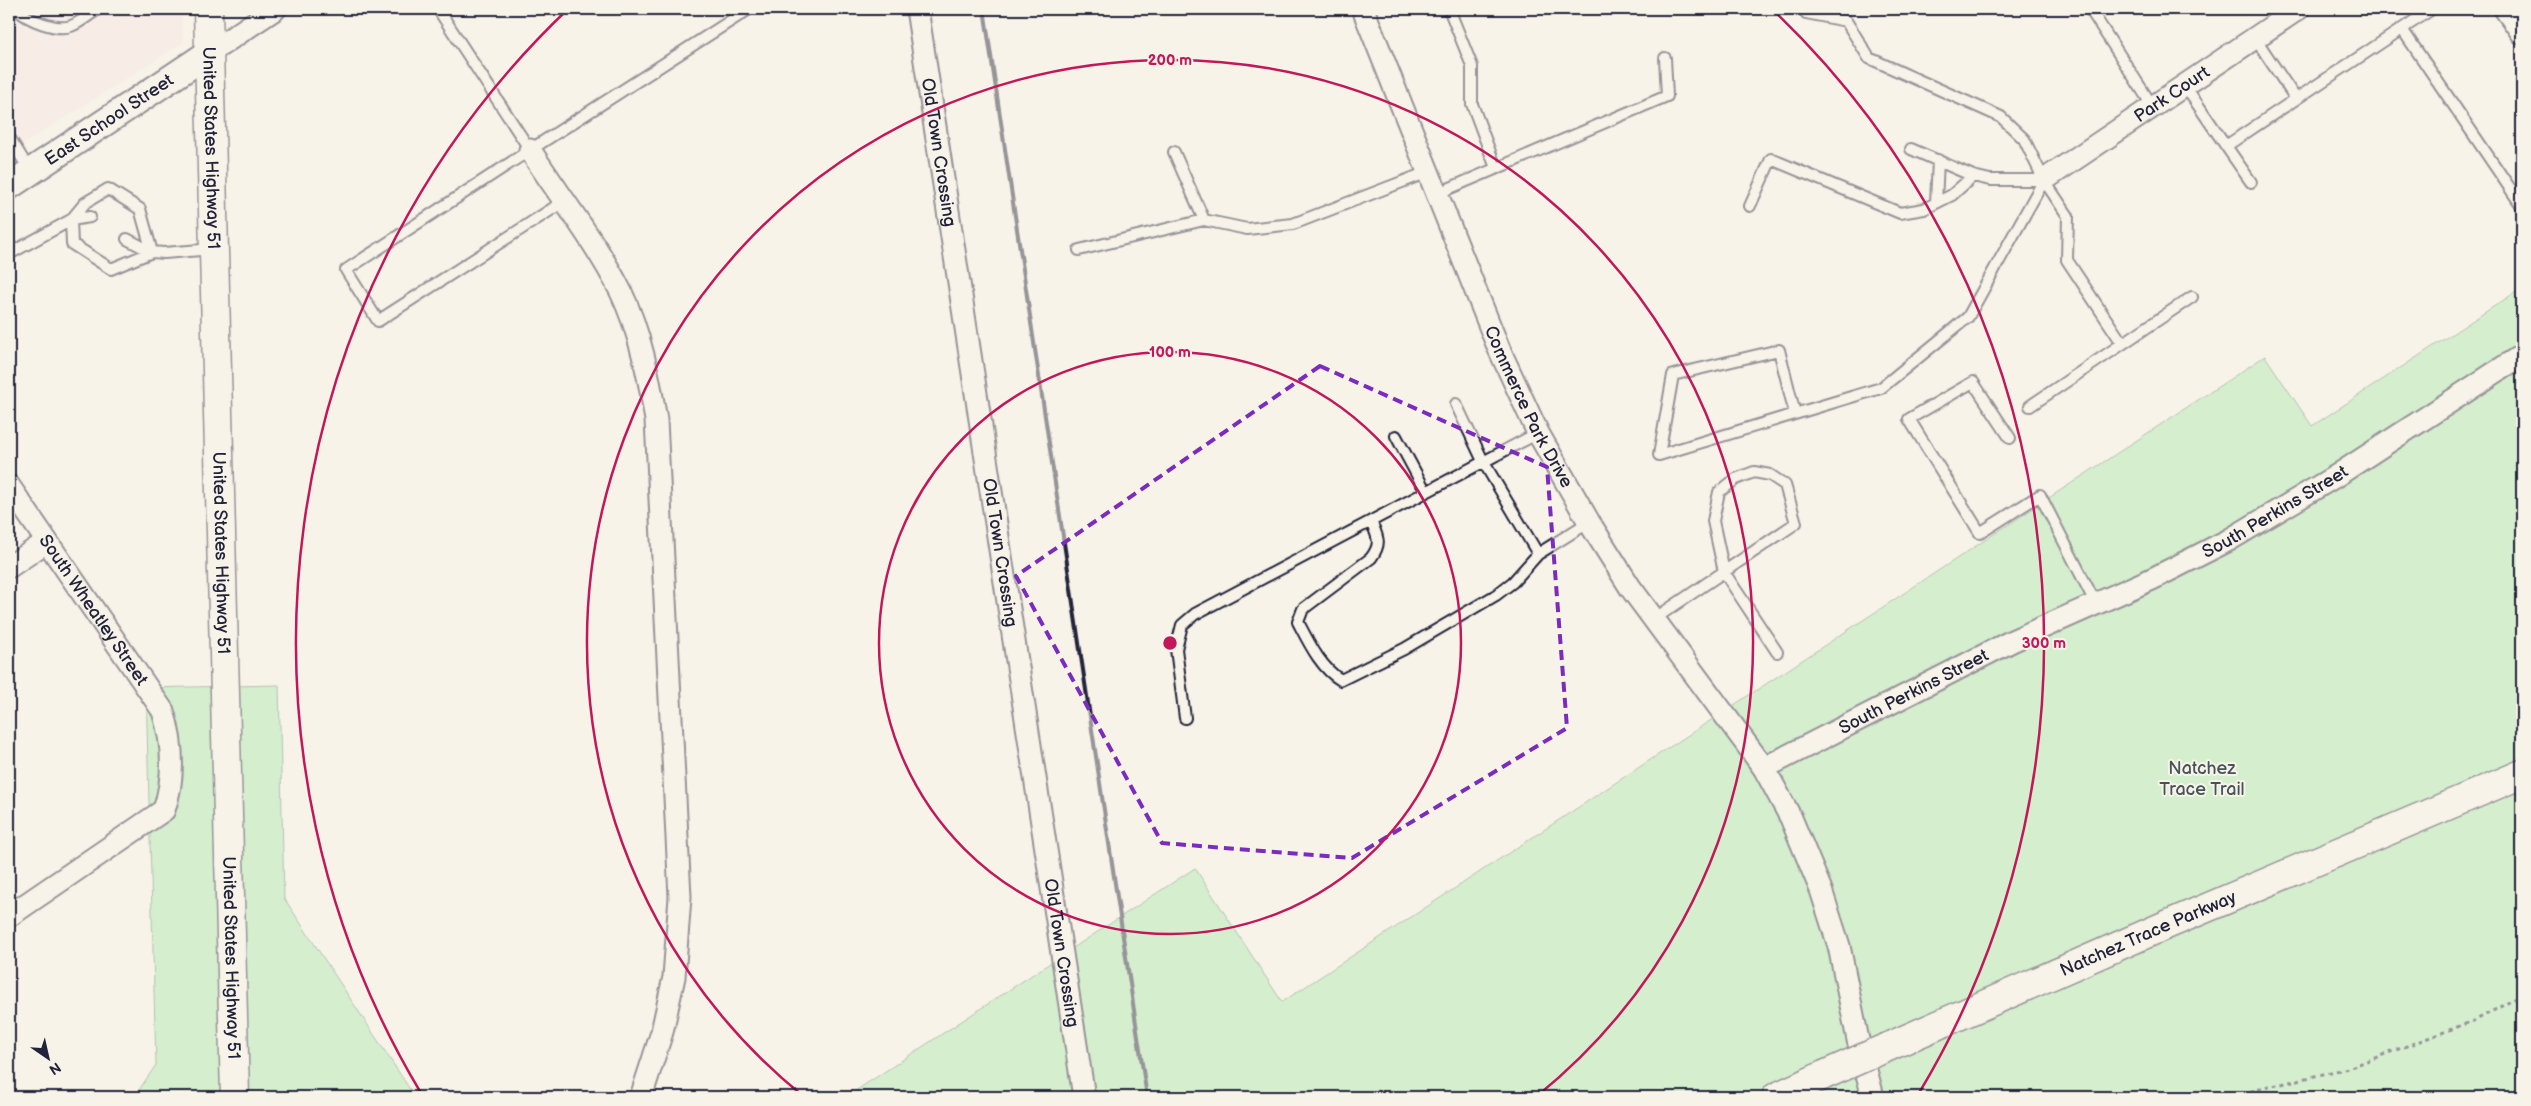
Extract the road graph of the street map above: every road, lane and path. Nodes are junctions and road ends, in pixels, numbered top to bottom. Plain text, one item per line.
1 (17, 9) edge
2 (98, 9) edge
3 (208, 9) edge
4 (275, 9) edge
5 (438, 9) edge
6 (749, 9) edge
7 (917, 9) edge
8 (1363, 9) edge
9 (1449, 9) edge
10 (1802, 9) edge
11 (2090, 9) edge
12 (2298, 9) edge
13 (2432, 9) edge
14 (2506, 9) edge
15 (2402, 29) junction
16 (2522, 33) edge
17 (2255, 38) junction
18 (209, 53) junction
19 (1665, 58) dead end
20 (2184, 86) junction
21 (2296, 99) junction
22 (2153, 107) junction
23 (9, 137) edge
24 (2226, 146) junction
25 (1911, 148) dead end
26 (530, 150) junction
27 (1174, 152) dead end
28 (1938, 160) junction
29 (1496, 168) junction
30 (1428, 172) junction
31 (1973, 176) junction
32 (19, 178) edge
33 (2044, 180) junction
34 (2251, 182) dead end
35 (1436, 194) junction
36 (563, 202) junction
37 (1936, 203) junction
38 (1750, 206) dead end
39 (2522, 206) edge
40 (90, 217) dead end
41 (71, 220) junction
42 (1204, 220) junction
43 (127, 239) dead end
44 (214, 249) junction
45 (1079, 250) dead end
46 (152, 252) junction
47 (9, 254) edge
48 (2192, 297) dead end
49 (2122, 344) junction
50 (2522, 355) edge
51 (1456, 404) dead end
52 (2030, 406) dead end
53 (1795, 414) junction
54 (1538, 432) junction
55 (1396, 436) dead end
56 (2010, 438) dead end
57 (1483, 461) junction
58 (9, 486) edge
59 (1426, 492) junction
60 (1372, 521) junction
61 (1589, 522) junction
62 (46, 542) junction
63 (1538, 554) junction
64 (9, 567) edge
65 (1724, 572) junction
66 (2096, 604) junction
67 (1654, 619) junction
68 (1778, 652) dead end
69 (1185, 718) dead end
70 (1764, 768) junction
71 (2522, 774) edge
72 (9, 916) edge
73 (2522, 995) edge
74 (235, 1097) edge
75 (641, 1097) edge
76 (1084, 1097) edge
77 (1776, 1097) edge
78 (1873, 1097) edge
79 (2227, 1097) edge

1 - 2 lane
3 - 18 main road, United States Highway 51
4 - 18 street
5 - 26 lane
6 - 26 lane
7 - 76 street, Old Town Crossing
8 - 30 street, Commerce Park Drive
9 - 29 lane
10 - 33 lane
11 - 22 lane
12 - 17 street, Park Court
13 - 15 lane
14 - 16 street
15 - 21 lane
15 - 39 lane
17 - 20 street, Park Court
17 - 21 lane
18 - 32 street, East School Street
18 - 44 main road, United States Highway 51
19 - 29 lane
20 - 22 street, Park Court
20 - 24 lane
21 - 24 lane
22 - 33 street, Park Court
23 - 32 lane
24 - 34 lane
25 - 28 lane
26 - 36 street
26 - 36 lane
27 - 42 lane
28 - 31 lane
28 - 37 lane
29 - 35 lane
30 - 35 street, Commerce Park Drive
30 - 42 lane
31 - 33 lane
31 - 37 lane
33 - 49 lane
33 - 53 lane
35 - 54 street, Commerce Park Drive
36 - 75 street
37 - 38 lane
40 - 41 lane
41 - 46 lane
41 - 46 lane
41 - 47 lane
42 - 45 lane
43 - 46 lane
44 - 46 lane
44 - 74 main road, United States Highway 51
48 - 49 lane
49 - 52 lane
50 - 66 street, South Perkins Street
51 - 57 lane
53 - 53 lane
54 - 57 lane
54 - 61 street, Commerce Park Drive
55 - 59 lane
56 - 66 lane
57 - 59 lane
57 - 63 lane
58 - 62 street, South Wheatley Street
59 - 60 lane
60 - 63 lane
60 - 69 lane
61 - 63 lane
61 - 67 street, Commerce Park Drive
62 - 64 street
62 - 72 street, South Wheatley Street
65 - 65 lane
65 - 67 lane
65 - 68 lane
66 - 70 street, South Perkins Street
67 - 70 street, Commerce Park Drive
70 - 78 street
71 - 77 main road, Natchez Trace Parkway, bridge
73 - 79 path

